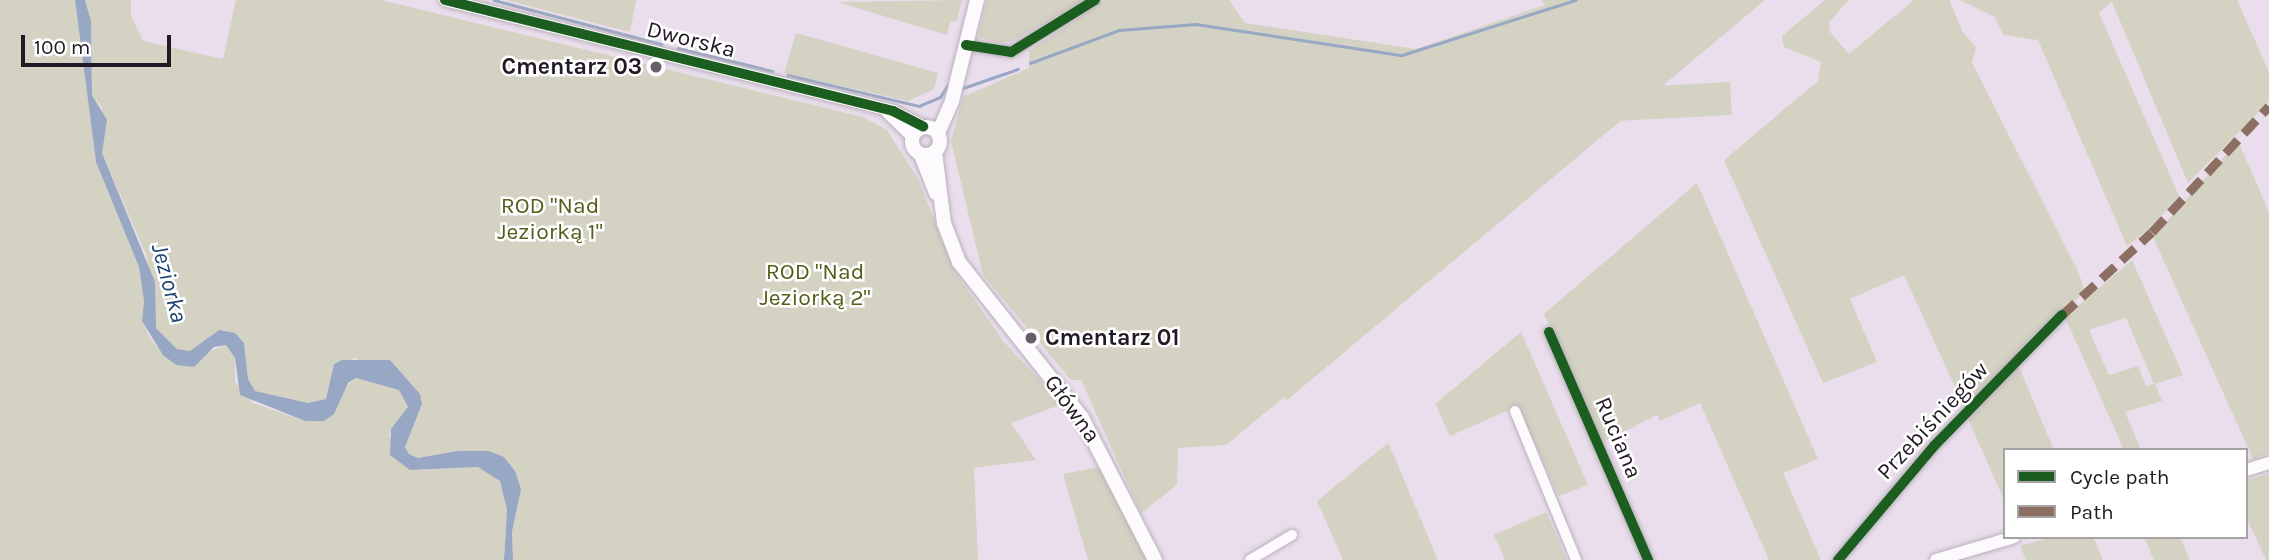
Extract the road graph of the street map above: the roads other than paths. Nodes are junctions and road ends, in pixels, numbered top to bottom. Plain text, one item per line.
1 (445, 0) edge
2 (977, 0) edge
3 (1095, 0) edge
4 (966, 45) junction
5 (925, 130) junction
6 (928, 153) junction
7 (2062, 315) dead end
8 (1549, 332) dead end
9 (1515, 411) dead end
10 (2269, 463) edge
11 (2248, 469) edge
12 (1292, 535) dead end
13 (2007, 539) edge
14 (1155, 560) edge
15 (1250, 560) edge
16 (1576, 560) edge
17 (1648, 560) edge
18 (1838, 560) edge
19 (1936, 560) edge

1 - 5 street, Dworska
2 - 4 main road
3 - 4 street
4 - 5 main road
5 - 6 main road
5 - 6 main road
6 - 14 main road, Główna
7 - 18 street, Przebiśniegów
8 - 17 street, Ruciana
9 - 16 street
10 - 11 street
12 - 15 street
13 - 19 street

